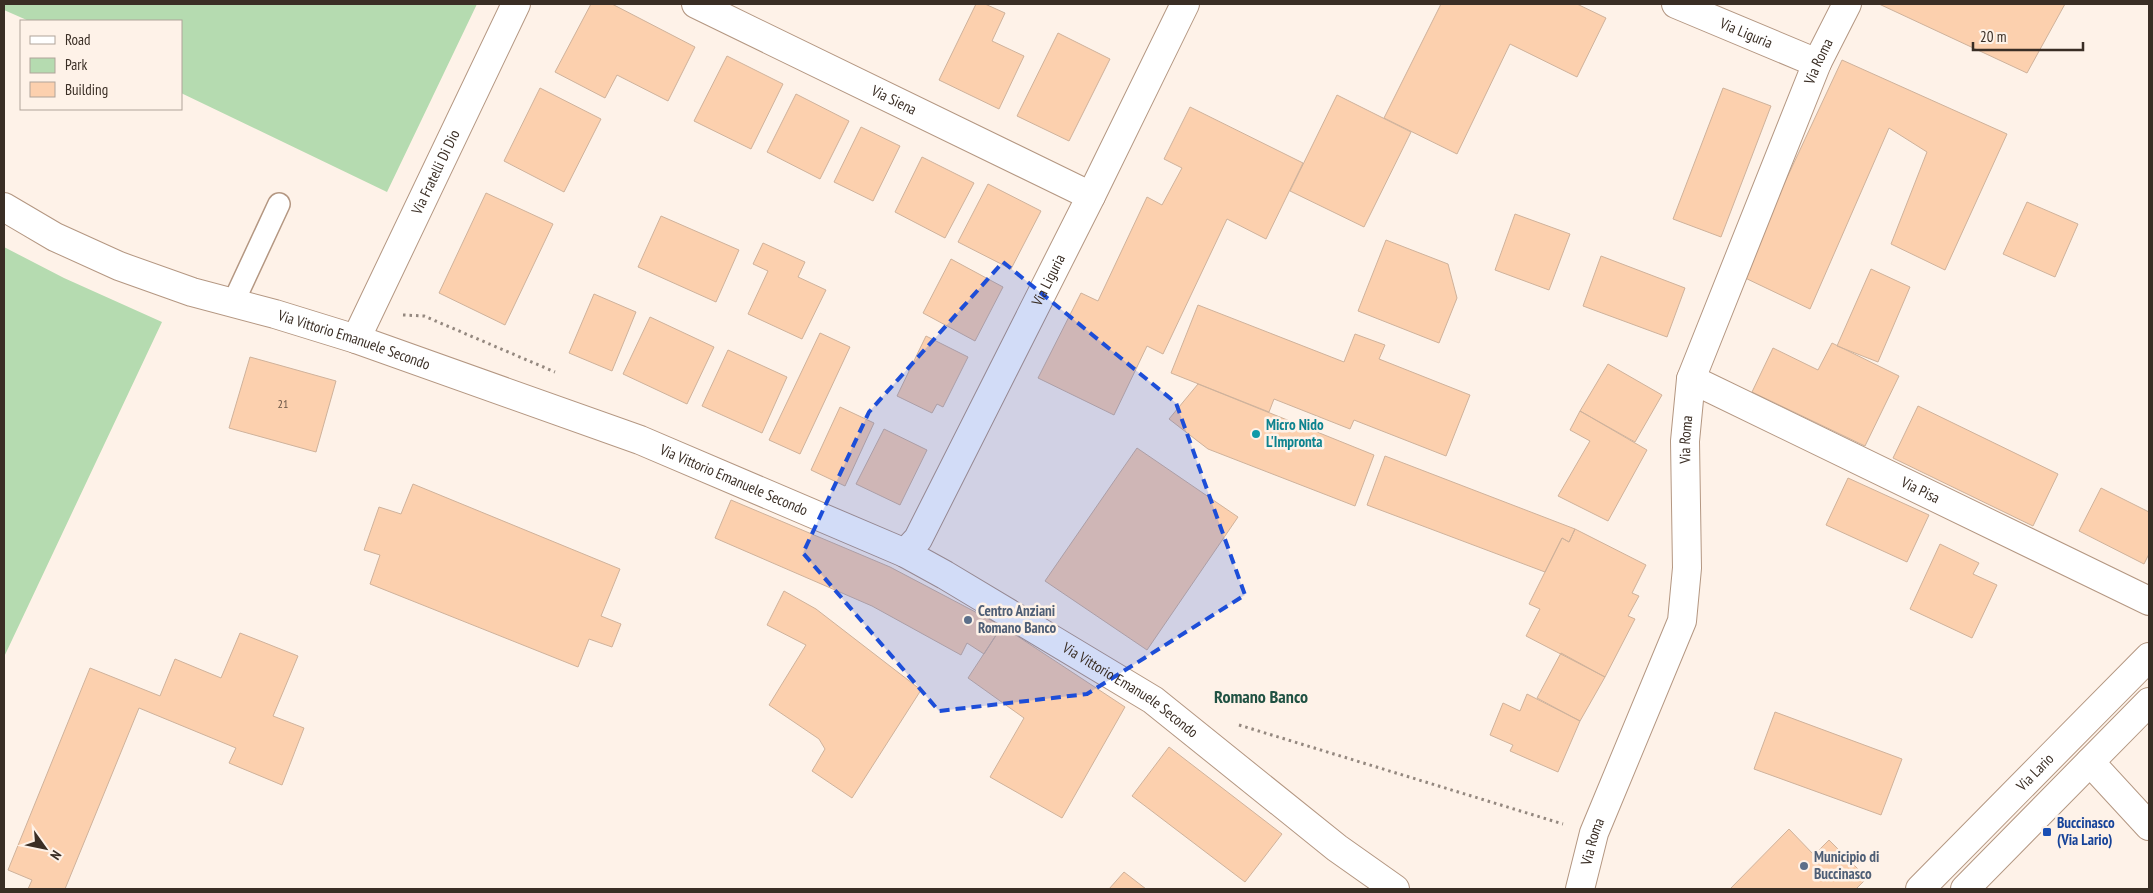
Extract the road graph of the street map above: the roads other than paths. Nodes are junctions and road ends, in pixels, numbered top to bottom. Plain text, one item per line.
1 (516, 4) edge
2 (696, 4) edge
3 (1183, 4) edge
4 (1676, 4) edge
5 (1844, 10) edge
6 (1817, 63) junction
7 (1091, 196) junction
8 (278, 204) dead end
9 (4, 207) edge
10 (233, 302) junction
11 (356, 339) junction
12 (1691, 379) junction
13 (905, 553) junction
14 (2149, 601) edge
15 (2149, 657) edge
16 (2149, 702) edge
17 (2090, 762) junction
18 (2149, 826) edge
19 (1395, 889) edge
20 (1580, 889) edge
21 (1920, 889) edge
22 (1966, 889) edge

1 - 11 street, Via Fratelli Di Dio
2 - 7 street, Via Siena
3 - 7 street, Via Liguria
4 - 6 street, Via Liguria
5 - 6 street, Via Roma
6 - 12 street, Via Roma
7 - 13 street, Via Liguria
8 - 10 lane
9 - 10 street, Via Vittorio Emanuele Secondo
10 - 11 street, Via Vittorio Emanuele Secondo
11 - 13 street, Via Vittorio Emanuele Secondo
12 - 14 street, Via Pisa
12 - 20 street, Via Roma
13 - 19 street, Via Vittorio Emanuele Secondo
15 - 21 street, Via Lario
16 - 17 street, Via Lario
17 - 18 street
17 - 22 street, Via Lario

